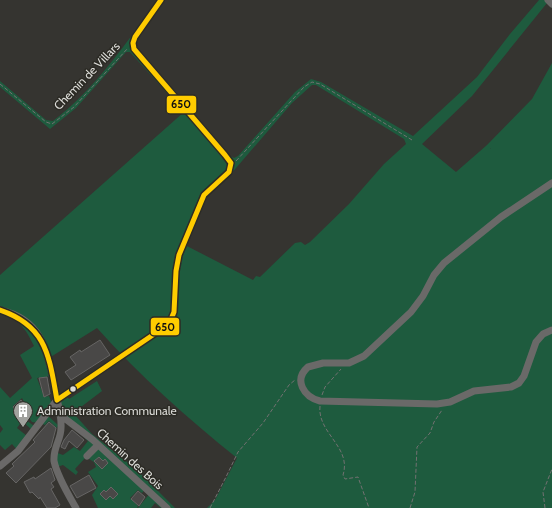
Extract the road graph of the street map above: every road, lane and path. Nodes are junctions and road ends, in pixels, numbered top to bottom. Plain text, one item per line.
1 (161, 0) edge
2 (548, 0) edge
3 (552, 4) edge
4 (133, 46) junction
5 (0, 84) edge
6 (412, 140) dead end
7 (231, 163) junction
8 (552, 183) edge
9 (0, 310) edge
10 (552, 330) edge
11 (344, 364) junction
12 (301, 378) junction
13 (56, 400) junction
14 (320, 401) junction
15 (444, 404) junction
16 (59, 414) junction
17 (98, 445) junction
18 (87, 456) dead end
19 (0, 466) edge
20 (552, 469) edge
21 (76, 508) edge
22 (167, 508) edge
23 (210, 508) edge
24 (369, 508) edge
25 (410, 508) edge
26 (546, 508) edge

1 - 4 street, Chemin de Villars
2 - 3 street
4 - 5 path, Chemin de Villars
4 - 7 street, Chemin de Villars
6 - 7 path
7 - 13 street
8 - 11 street
9 - 13 street
10 - 15 street
11 - 12 street
11 - 14 path
12 - 14 street
12 - 23 path
13 - 16 street
13 - 19 street
14 - 15 street
14 - 24 path
15 - 25 path
16 - 17 street, Chemin des Bois
16 - 21 street
17 - 18 street
17 - 22 street, Chemin des Bois
20 - 26 path

